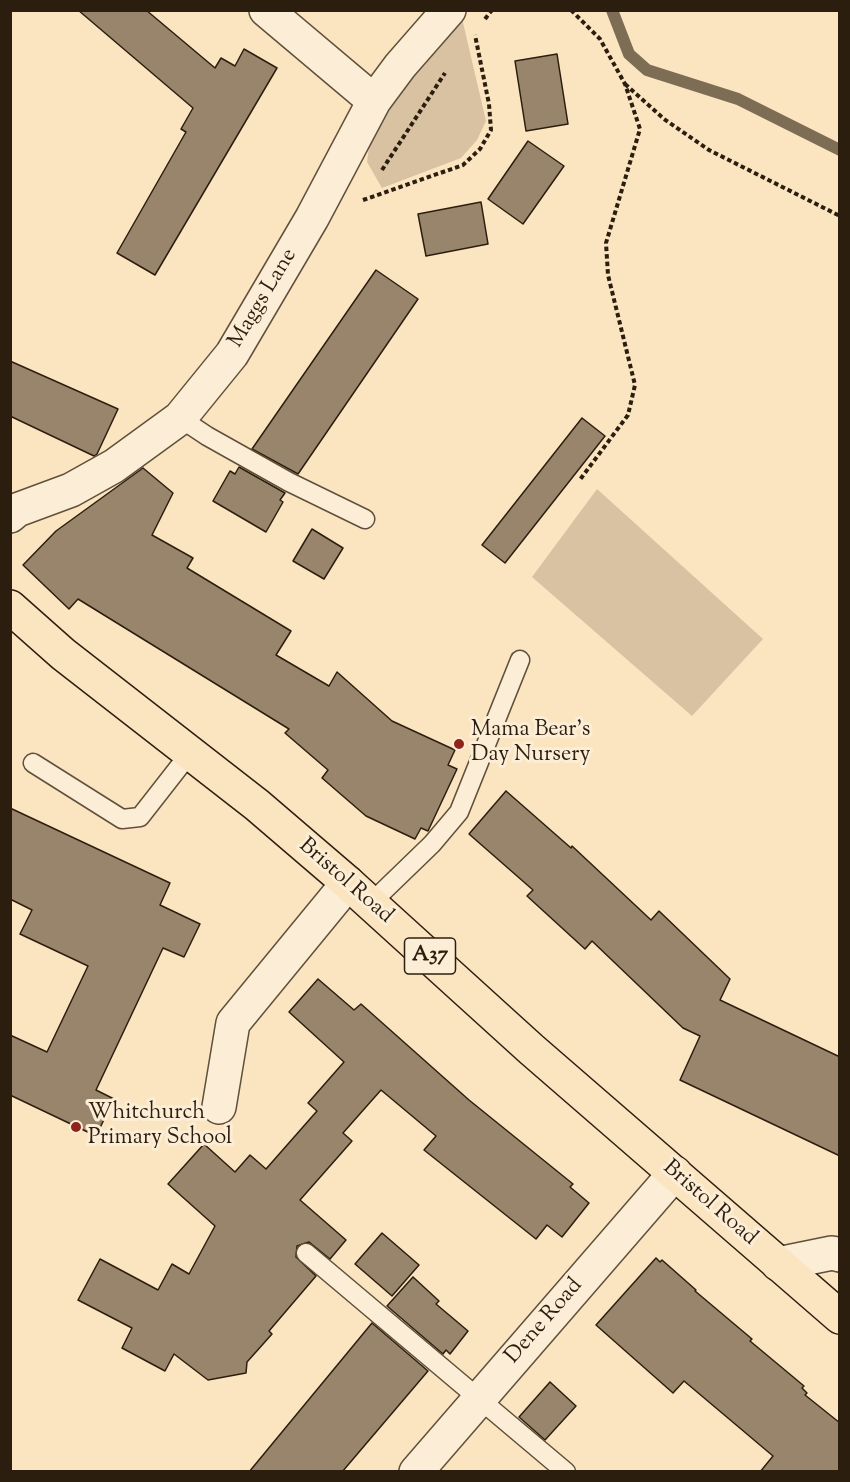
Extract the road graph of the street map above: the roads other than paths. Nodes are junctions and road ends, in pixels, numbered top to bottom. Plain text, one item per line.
1 (266, 10) edge
2 (449, 10) edge
3 (374, 101) junction
4 (180, 417) junction
5 (10, 516) edge
6 (365, 519) dead end
7 (10, 607) edge
8 (520, 660) dead end
9 (190, 753) junction
10 (33, 763) dead end
11 (360, 893) junction
12 (219, 1107) dead end
13 (675, 1173) junction
14 (306, 1253) dead end
15 (840, 1256) edge
16 (778, 1264) junction
17 (840, 1317) edge
18 (478, 1399) junction
19 (416, 1472) edge
20 (566, 1472) edge

1 - 3 street
2 - 3 street, Maggs Lane
3 - 4 street, Maggs Lane
4 - 5 street, Maggs Lane
4 - 6 lane
7 - 9 highway, Bristol Road / A37
8 - 11 lane
9 - 10 lane
9 - 11 highway, Bristol Road / A37
11 - 12 street
11 - 13 highway, Bristol Road / A37
13 - 16 highway, Bristol Road / A37
13 - 18 street, Dene Road
14 - 18 lane
15 - 16 street, Bristol Road
16 - 17 highway, Bristol Road / A37
18 - 19 street, Dene Road
18 - 20 lane

